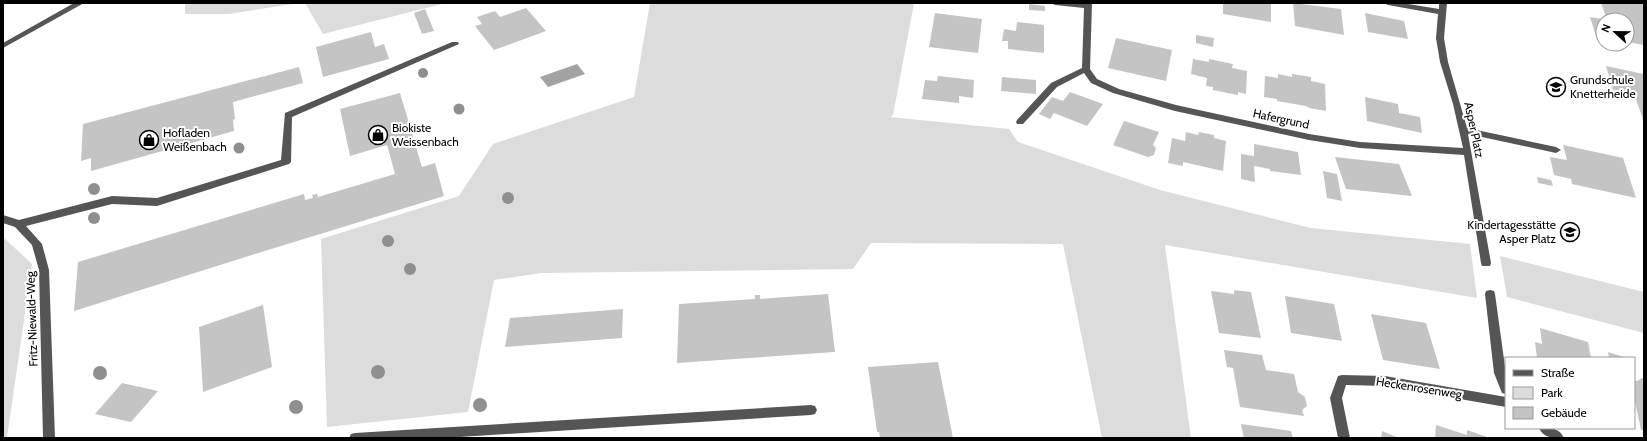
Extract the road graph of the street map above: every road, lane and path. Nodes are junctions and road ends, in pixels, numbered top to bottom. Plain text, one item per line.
1 (80, 3) edge
2 (1055, 3) edge
3 (1388, 3) edge
4 (1443, 3) edge
5 (1088, 5) edge
6 (1441, 12) junction
7 (455, 44) dead end
8 (3, 46) edge
9 (1086, 70) junction
10 (1020, 122) dead end
11 (1463, 130) junction
12 (1556, 150) dead end
13 (1468, 152) junction
14 (3, 219) edge
15 (19, 224) junction
16 (1486, 263) dead end
17 (1490, 294) dead end
18 (1505, 386) edge
19 (1505, 402) edge
20 (811, 410) dead end
21 (1546, 429) edge
22 (49, 438) edge
23 (355, 438) edge
24 (1344, 438) edge
25 (1558, 438) edge

1 - 8 street
2 - 5 street
3 - 6 street
4 - 6 street, Asper Platz
5 - 9 street
6 - 11 street, Asper Platz
7 - 15 street
9 - 10 street
9 - 13 street, Hafergrund
11 - 12 street
11 - 13 street, Asper Platz
13 - 16 street, Asper Platz
14 - 15 street
15 - 22 street, Fritz-Niewald-Weg
17 - 18 street
19 - 24 street, Heckenrosenweg
20 - 23 street
21 - 25 street

